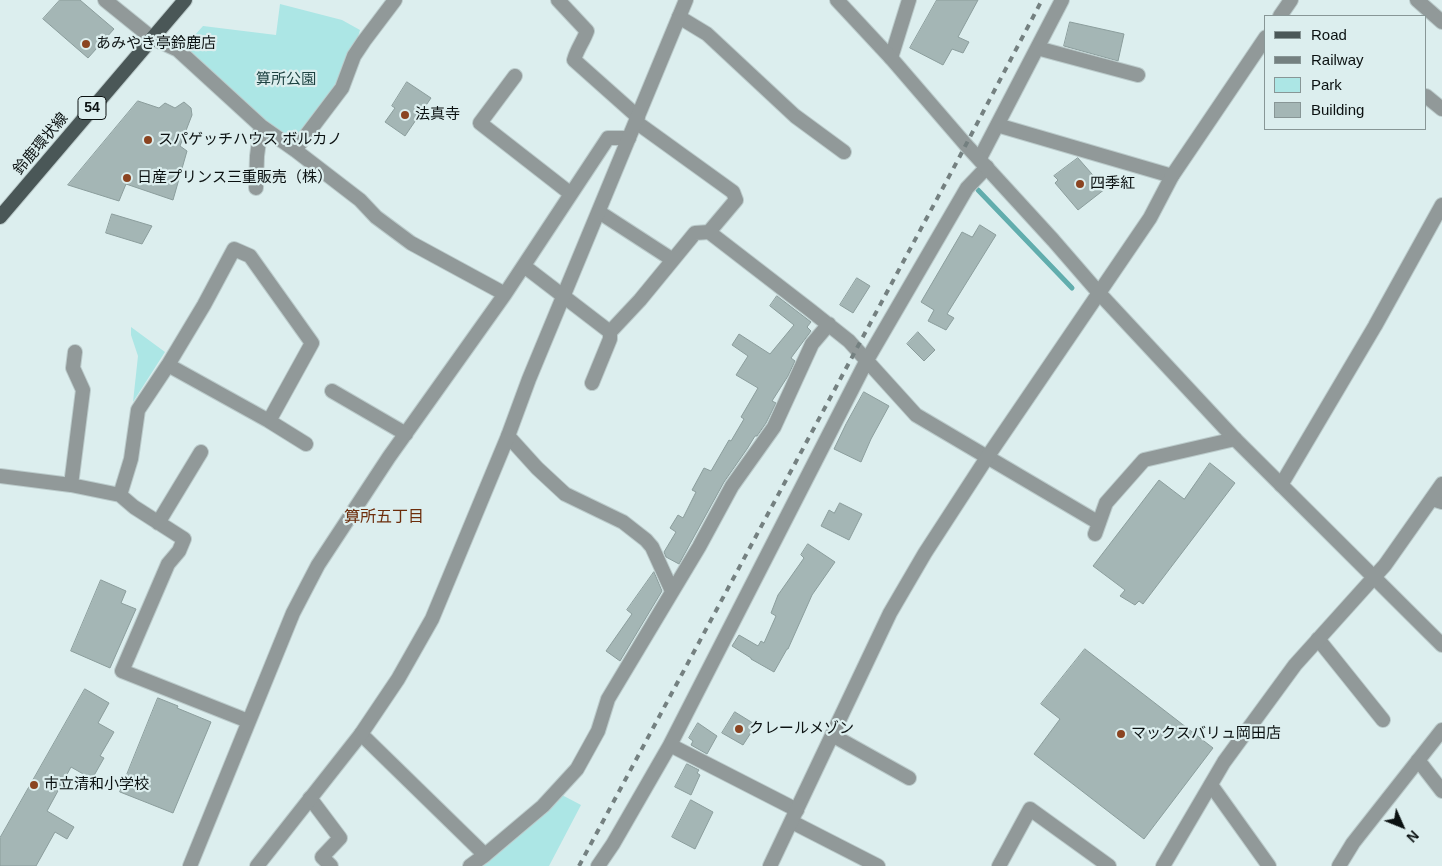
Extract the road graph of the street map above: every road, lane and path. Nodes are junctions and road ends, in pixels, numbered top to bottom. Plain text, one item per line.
1 (105, 0) edge
2 (185, 0) edge
3 (395, 0) edge
4 (558, 0) edge
5 (686, 0) edge
6 (837, 0) edge
7 (908, 0) edge
8 (1062, 0) edge
9 (1291, 0) edge
10 (1417, 0) edge
11 (1281, 15) edge
12 (679, 17) junction
13 (1442, 22) edge
14 (152, 38) junction
15 (1264, 40) edge
16 (1038, 48) junction
17 (891, 58) junction
18 (1138, 75) dead end
19 (515, 76) dead end
20 (1427, 97) edge
21 (1442, 109) edge
22 (637, 120) junction
23 (997, 125) junction
24 (260, 126) junction
25 (629, 138) junction
26 (295, 150) junction
27 (844, 152) dead end
28 (984, 163) junction
29 (1172, 176) junction
30 (256, 188) dead end
31 (571, 194) junction
32 (1442, 205) edge
33 (599, 212) junction
34 (0, 217) edge
35 (709, 232) junction
36 (672, 260) junction
37 (524, 266) junction
38 (1099, 292) junction
39 (505, 294) junction
40 (564, 296) junction
41 (829, 324) junction
42 (610, 332) junction
43 (75, 352) dead end
44 (867, 360) junction
45 (168, 365) junction
46 (592, 383) dead end
47 (332, 391) dead end
48 (269, 421) junction
49 (406, 434) junction
50 (508, 436) junction
51 (1236, 439) junction
52 (306, 444) dead end
53 (201, 452) dead end
54 (988, 456) junction
55 (0, 476) edge
56 (1442, 484) edge
57 (1281, 485) junction
58 (70, 486) junction
59 (120, 495) junction
60 (1437, 500) edge
61 (158, 523) junction
62 (1374, 577) junction
63 (672, 592) junction
64 (1318, 639) junction
65 (1442, 645) edge
66 (1383, 720) dead end
67 (248, 721) junction
68 (1442, 730) edge
69 (361, 734) junction
70 (832, 735) junction
71 (670, 745) junction
72 (1418, 760) junction
73 (910, 778) dead end
74 (1211, 785) junction
75 (1442, 791) edge
76 (310, 798) junction
77 (794, 816) junction
78 (485, 855) junction
79 (193, 865) edge
80 (257, 866) edge
81 (331, 866) edge
82 (470, 866) edge
83 (598, 866) edge
84 (770, 866) edge
85 (878, 866) edge
86 (998, 866) edge
87 (1107, 866) edge
88 (1164, 866) edge
89 (1269, 866) edge
90 (1338, 866) edge

1 - 14 street
2 - 14 main road, 鈴鹿環状線 / 54
3 - 26 street
4 - 22 street
5 - 12 street
6 - 17 street
7 - 17 street
8 - 16 street
9 - 11 street
10 - 13 street
12 - 22 street
12 - 27 street
14 - 24 street
14 - 34 main road, 鈴鹿環状線 / 54
15 - 29 street
16 - 18 street
16 - 23 street
17 - 28 street
19 - 31 street
20 - 21 street
22 - 25 street
22 - 35 street
23 - 28 street
23 - 29 street
24 - 26 street
24 - 30 street
25 - 31 street
25 - 33 street
26 - 39 street
28 - 38 street
28 - 44 street
29 - 38 street
31 - 37 street
32 - 57 street
33 - 36 street
33 - 40 street
35 - 36 street
35 - 41 street
36 - 42 street
37 - 39 street
37 - 40 street
38 - 51 street
38 - 54 street
39 - 49 street
40 - 42 street
40 - 50 street
41 - 44 street
41 - 63 street
42 - 46 street
43 - 58 street
44 - 54 street
44 - 71 street
45 - 48 street
45 - 48 street
45 - 59 street
47 - 49 street
48 - 52 street
49 - 67 street
50 - 63 street
50 - 69 street
51 - 54 street
51 - 57 street
53 - 61 street
54 - 70 street
55 - 58 street
56 - 60 street
57 - 62 street
58 - 59 street
59 - 61 street
60 - 62 street
61 - 67 street
62 - 64 street
62 - 65 street
63 - 78 street
64 - 66 street
64 - 74 street
67 - 79 street
68 - 72 street
69 - 76 street
69 - 78 street
70 - 73 street
70 - 77 street
71 - 77 street
71 - 83 street
72 - 75 street
72 - 90 street
74 - 88 street
74 - 89 street
76 - 80 street
76 - 81 street
77 - 84 street
77 - 85 street
78 - 82 street
86 - 87 street

